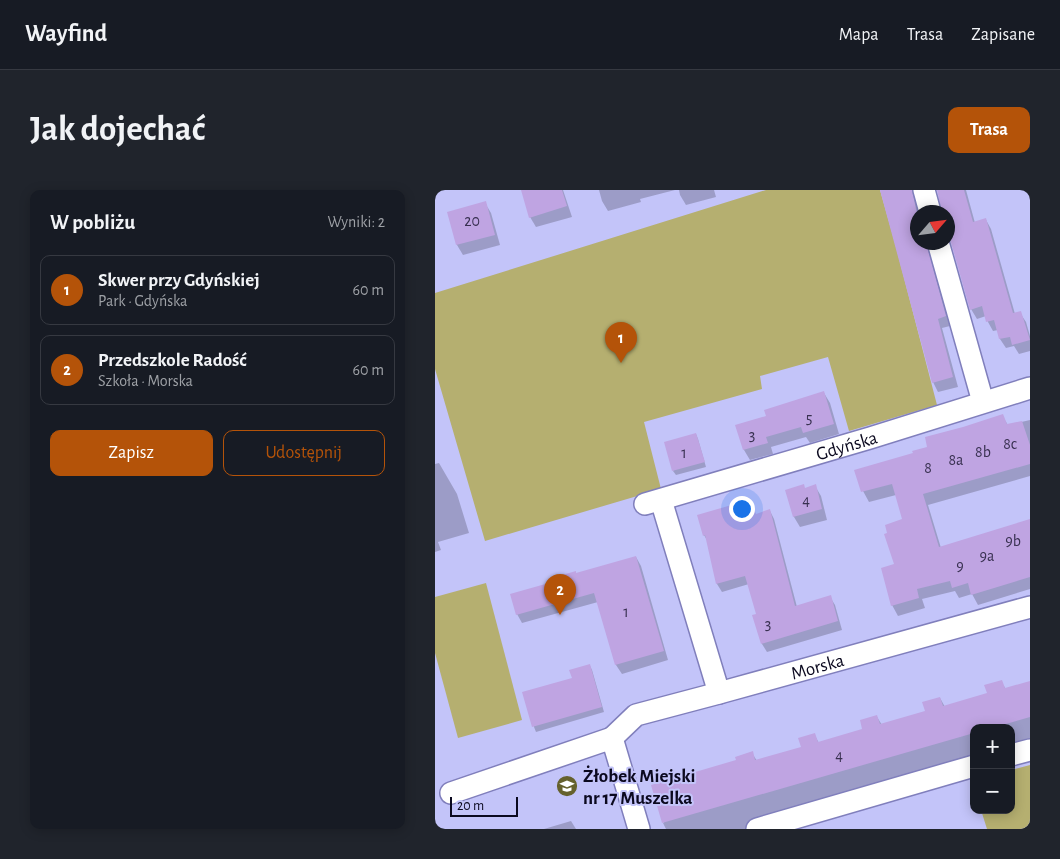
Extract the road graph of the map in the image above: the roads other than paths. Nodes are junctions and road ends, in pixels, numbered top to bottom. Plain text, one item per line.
1 (924, 190) edge
2 (928, 205) edge
3 (940, 250) edge
4 (1030, 388) edge
5 (983, 402) junction
6 (1030, 607) edge
7 (719, 693) junction
8 (612, 738) junction
9 (1030, 750) edge
10 (1015, 754) edge
11 (970, 767) edge
12 (451, 793) dead end
13 (769, 827) edge
14 (639, 829) edge

1 - 2 street
3 - 5 street
4 - 5 street, Gdyńska
5 - 7 street, Gdyńska
6 - 7 street, Morska
7 - 8 street, Morska
8 - 12 street, Morska
8 - 14 street
9 - 10 street
11 - 13 street

